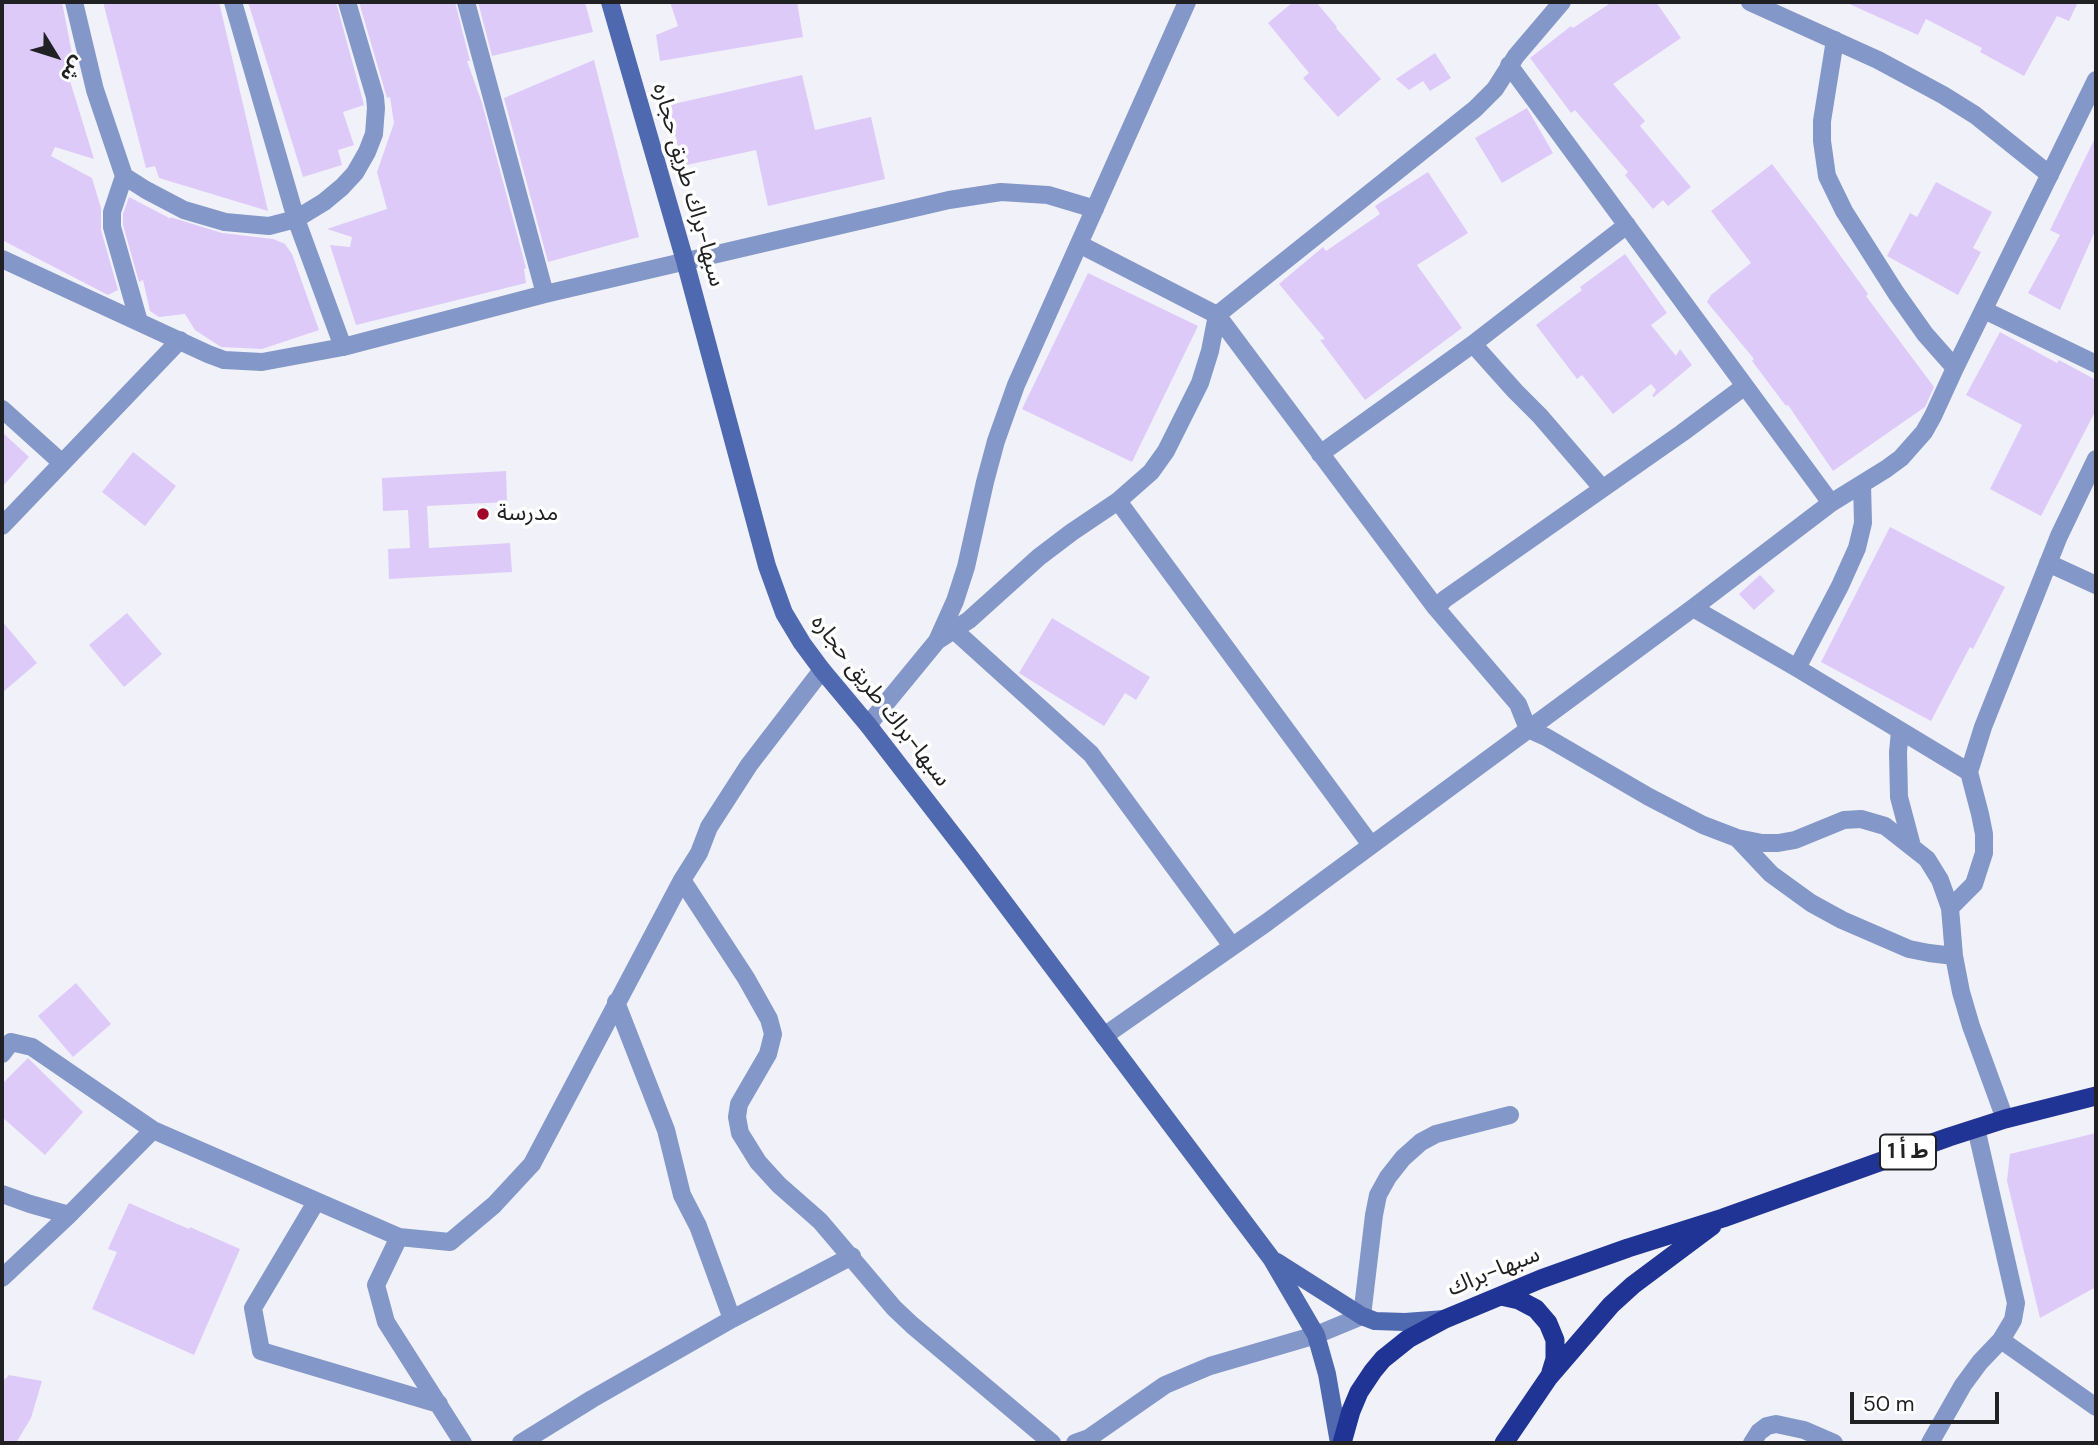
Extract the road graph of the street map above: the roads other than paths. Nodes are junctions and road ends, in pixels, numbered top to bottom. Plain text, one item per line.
1 (74, 2) edge
2 (233, 2) edge
3 (347, 2) edge
4 (466, 2) edge
5 (610, 2) edge
6 (1187, 2) edge
7 (1562, 2) edge
8 (1750, 2) edge
9 (1835, 40) junction
10 (1509, 65) junction
11 (2096, 80) edge
12 (2050, 175) junction
13 (124, 176) junction
14 (1095, 209) junction
15 (296, 219) junction
16 (1627, 225) junction
17 (1079, 244) junction
18 (2, 259) edge
19 (685, 261) junction
20 (545, 294) junction
21 (1984, 310) junction
22 (1217, 315) junction
23 (139, 322) junction
24 (180, 340) junction
25 (1473, 344) junction
26 (343, 346) junction
27 (2096, 364) edge
28 (1955, 368) junction
29 (1745, 386) junction
30 (2, 409) edge
31 (1320, 454) junction
32 (2096, 459) edge
33 (62, 463) junction
34 (1862, 484) junction
35 (1601, 488) junction
36 (1118, 501) junction
37 (1831, 503) junction
38 (2, 526) edge
39 (2048, 563) junction
40 (2096, 585) edge
41 (1436, 608) junction
42 (1693, 608) junction
43 (955, 631) junction
44 (937, 641) junction
45 (1797, 668) junction
46 (822, 670) junction
47 (869, 725) junction
48 (1528, 729) junction
49 (1900, 731) junction
50 (1969, 772) junction
51 (1737, 838) junction
52 (1371, 845) junction
53 (1912, 846) junction
54 (682, 880) junction
55 (1950, 908) junction
56 (1232, 946) junction
57 (1954, 956) junction
58 (616, 1002) junction
59 (1104, 1035) junction
60 (2, 1054) edge
61 (2096, 1096) edge
62 (1510, 1115) dead end
63 (2006, 1119) junction
64 (1976, 1128) junction
65 (153, 1130) junction
66 (2, 1194) edge
67 (316, 1202) junction
68 (69, 1215) junction
69 (1723, 1218) junction
70 (399, 1237) junction
71 (852, 1256) junction
72 (1271, 1258) junction
73 (2, 1278) edge
74 (1501, 1296) junction
75 (1362, 1316) junction
76 (732, 1319) junction
77 (1445, 1319) junction
78 (1316, 1335) junction
79 (2001, 1340) junction
80 (1549, 1377) junction
81 (439, 1404) junction
82 (2096, 1407) edge
83 (463, 1443) edge
84 (521, 1443) edge
85 (1052, 1443) edge
86 (1075, 1443) edge
87 (1340, 1443) edge
88 (1504, 1443) edge
89 (1752, 1443) edge
90 (1834, 1443) edge
91 (1930, 1443) edge

1 - 13 street
2 - 15 street
3 - 15 street
4 - 20 street
5 - 19 main road, سبها-براك طريق حجاره
6 - 14 street
7 - 10 street
8 - 9 street
9 - 12 street
9 - 28 street
10 - 16 street
10 - 22 street
11 - 12 street
12 - 21 street
13 - 15 street
13 - 23 street
14 - 17 street
14 - 19 street
15 - 26 street
16 - 25 street
16 - 29 street
17 - 22 street
17 - 44 street
18 - 23 street
19 - 20 street
19 - 46 main road, سبها-براك طريق حجاره
20 - 26 street
21 - 27 street
21 - 28 street
22 - 31 street
22 - 36 street
23 - 24 street
24 - 26 street
24 - 33 street
25 - 31 street
25 - 35 street
28 - 34 street
29 - 35 street
29 - 37 street
30 - 33 street
31 - 41 street
32 - 39 street
33 - 38 street
34 - 37 street
34 - 45 street
35 - 41 street
36 - 43 street
36 - 52 street
37 - 42 street
39 - 40 street
39 - 50 street
41 - 48 street
42 - 45 street
42 - 48 street
43 - 44 street
43 - 56 street
44 - 47 street
45 - 49 street
46 - 47 main road, سبها-براك طريق حجاره
46 - 54 street
47 - 59 main road, سبها-براك طريق حجاره
48 - 51 street
48 - 52 street
49 - 50 street
49 - 53 street
50 - 55 street
51 - 53 street
51 - 57 street
52 - 56 street
53 - 55 street
54 - 58 street
54 - 71 street
55 - 57 street
56 - 59 street
57 - 63 street
58 - 70 street
58 - 76 street
59 - 72 main road, سبها-براك طريق حجاره
60 - 65 street
61 - 63 highway, سبها-براك / ط أ 1
62 - 75 street
63 - 64 highway, سبها-براك / ط أ 1
64 - 69 highway, سبها-براك / ط أ 1
64 - 79 street
65 - 67 street
65 - 68 street
66 - 68 street
67 - 70 street
67 - 81 street
68 - 73 street
69 - 74 highway, سبها-براك
69 - 80 highway, سبها-براك
70 - 81 street
71 - 76 street
71 - 85 street
72 - 75 main road, سبها-براك طريق حجاره
72 - 78 main road, سبها-براك طريق حجاره
74 - 77 highway, سبها-براك
74 - 80 highway
75 - 77 main road, سبها-براك طريق حجاره
75 - 78 street
76 - 84 street
77 - 87 highway, سبها-براك
78 - 86 street
78 - 87 main road, سبها-براك طريق حجاره
79 - 82 street
79 - 91 street
80 - 88 highway, سبها-براك
81 - 83 street
89 - 90 street

